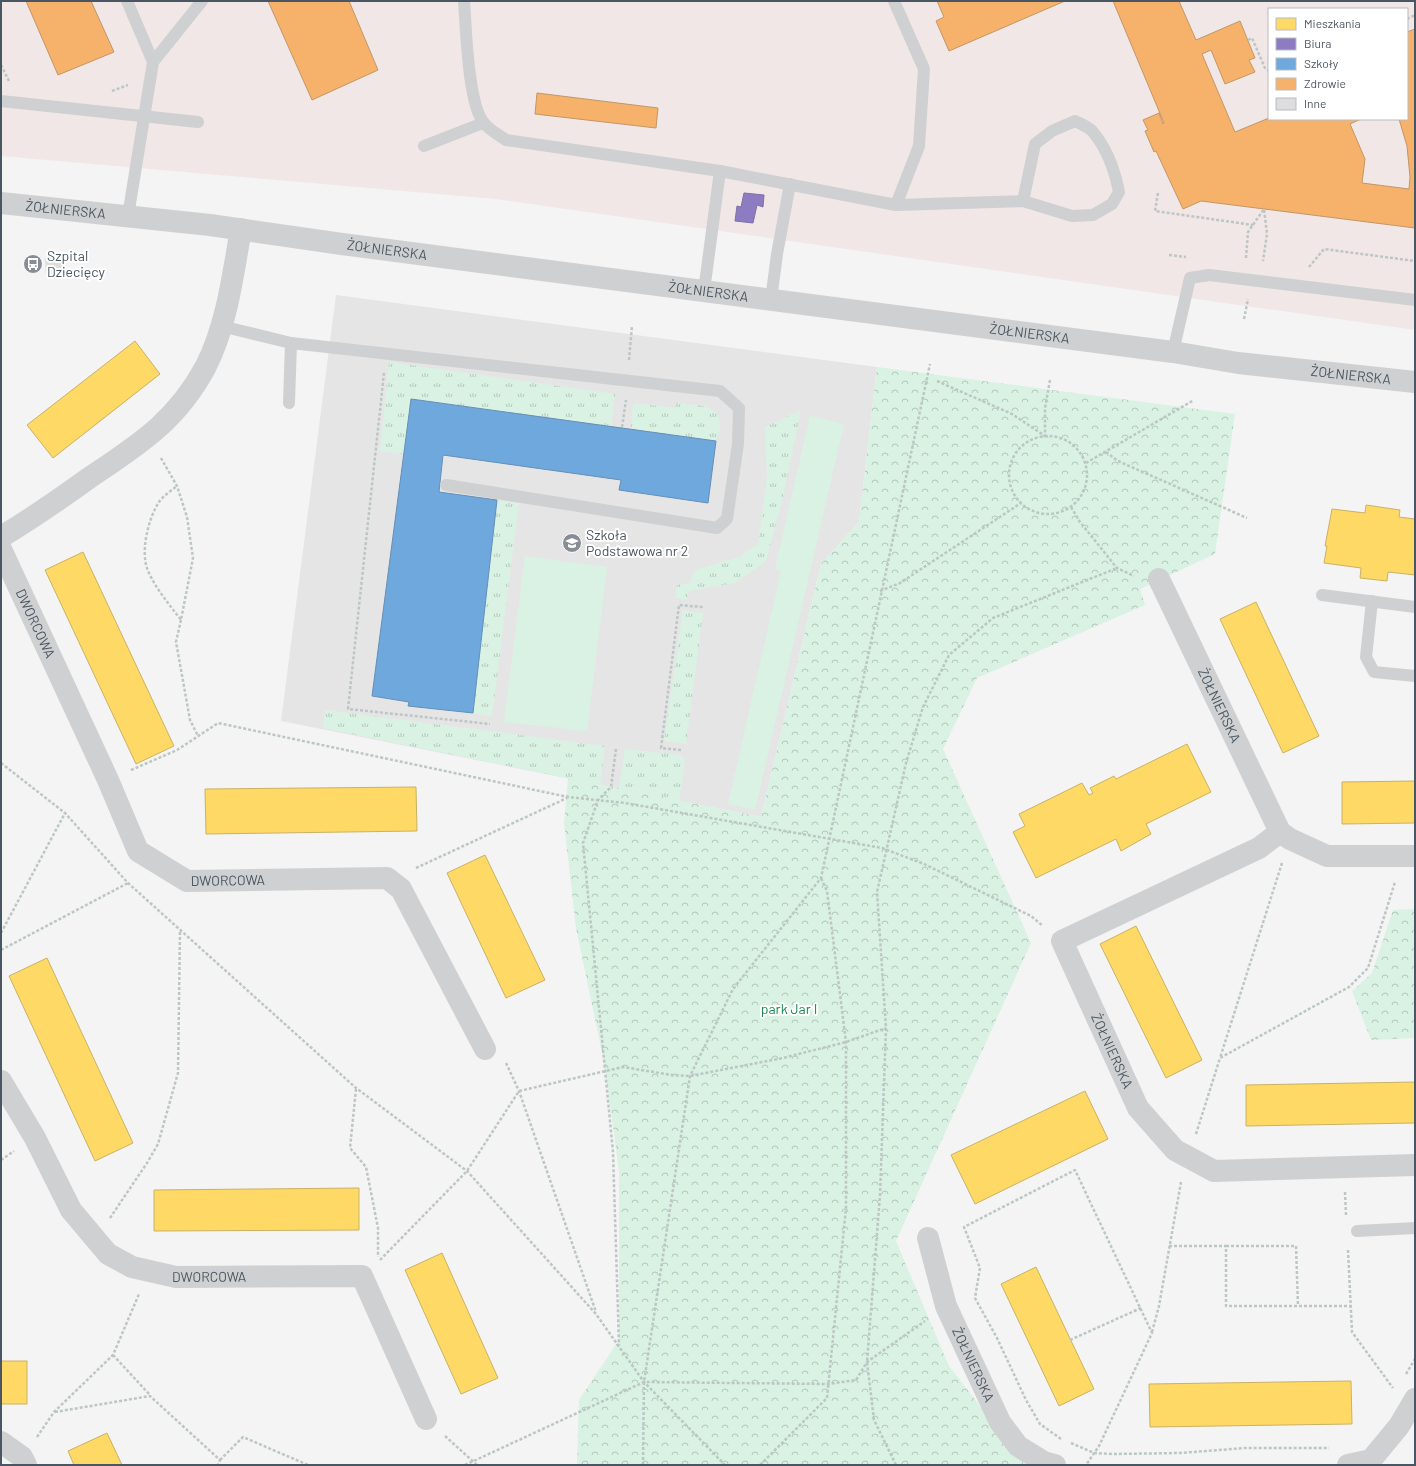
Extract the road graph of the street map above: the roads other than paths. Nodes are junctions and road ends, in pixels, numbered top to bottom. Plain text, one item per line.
1 (127, 1) edge
2 (202, 1) edge
3 (464, 1) edge
4 (894, 1) edge
5 (153, 62) junction
6 (1, 101) edge
7 (144, 116) junction
8 (198, 122) dead end
9 (483, 123) junction
10 (424, 146) dead end
11 (720, 171) junction
12 (790, 184) junction
13 (1023, 201) junction
14 (1, 203) edge
15 (896, 205) junction
16 (128, 216) junction
17 (241, 229) junction
18 (704, 291) junction
19 (771, 300) junction
20 (1415, 300) edge
21 (221, 326) junction
22 (291, 343) junction
23 (1173, 352) junction
24 (1415, 382) edge
25 (289, 403) dead end
26 (446, 485) dead end
27 (1, 537) edge
28 (1, 549) edge
29 (1159, 579) road end
30 (1322, 595) dead end
31 (1372, 601) junction
32 (1415, 607) edge
33 (1415, 676) edge
34 (1285, 836) junction
35 (1409, 856) edge
36 (485, 1050) dead end
37 (1, 1081) edge
38 (1415, 1164) edge
39 (1415, 1228) edge
40 (1357, 1230) dead end
41 (928, 1238) dead end
42 (1405, 1395) edge
43 (426, 1419) dead end
44 (1, 1442) edge
45 (1342, 1457) edge
46 (24, 1461) edge
47 (1055, 1465) edge

1 - 5 lane
2 - 5 lane
3 - 9 lane
4 - 15 lane
5 - 7 lane
6 - 7 lane
7 - 8 lane
7 - 16 lane
9 - 10 lane
9 - 11 lane
11 - 12 lane
11 - 18 lane
12 - 15 lane
12 - 19 lane
13 - 13 lane
13 - 15 lane
14 - 16 street, ŻOŁNIERSKA
16 - 17 street, ŻOŁNIERSKA
17 - 18 street, ŻOŁNIERSKA
17 - 21 street
18 - 19 street, ŻOŁNIERSKA
19 - 23 street, ŻOŁNIERSKA
20 - 23 lane
21 - 22 lane
21 - 27 street
22 - 25 lane
22 - 26 lane
23 - 24 street, ŻOŁNIERSKA
28 - 36 street, DWORCOWA
29 - 34 street, ŻOŁNIERSKA
30 - 31 lane
31 - 32 lane
31 - 33 lane
34 - 35 street
34 - 38 street, ŻOŁNIERSKA
37 - 43 street, DWORCOWA
39 - 40 lane
41 - 47 street, ŻOŁNIERSKA
42 - 45 street
44 - 46 street

